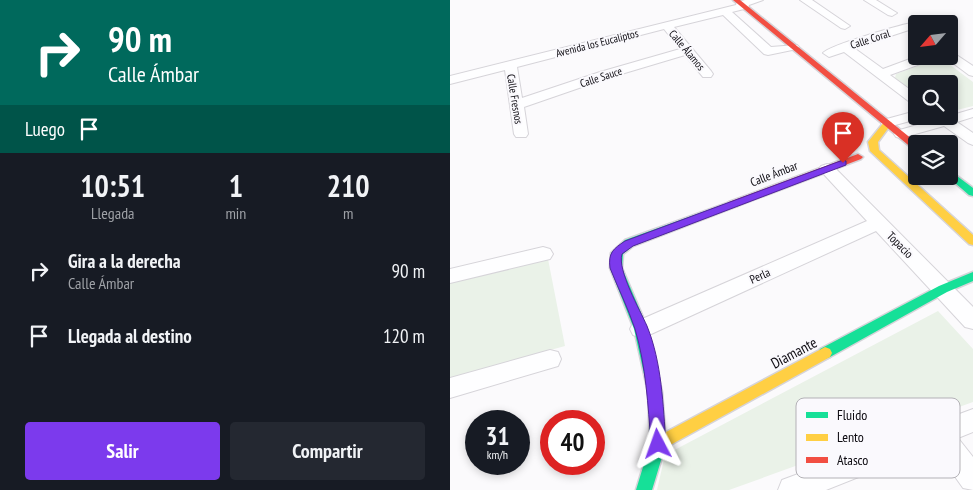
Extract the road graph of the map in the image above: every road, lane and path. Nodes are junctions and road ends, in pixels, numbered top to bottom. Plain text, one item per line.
1 (758, 0) edge
2 (805, 0) edge
3 (869, 0) edge
4 (740, 3) edge
5 (725, 11) junction
6 (896, 15) joint
7 (908, 23) edge
8 (667, 26) junction
9 (846, 26) dead end
10 (908, 29) edge
11 (793, 47) junction
12 (845, 47) junction
13 (688, 51) junction
14 (829, 53) dead end
15 (958, 61) edge
16 (908, 64) edge
17 (510, 65) junction
18 (973, 72) edge
19 (706, 74) dead end
20 (881, 74) junction
21 (450, 80) edge
22 (908, 94) edge
23 (516, 105) junction
24 (973, 112) edge
25 (958, 116) edge
26 (908, 118) edge
27 (888, 123) junction
28 (926, 125) edge
29 (952, 125) edge
30 (521, 134) dead end
31 (901, 134) junction
32 (908, 140) edge
33 (973, 140) edge
34 (858, 157) dead end
35 (827, 169) junction
36 (958, 180) edge
37 (973, 193) edge
38 (966, 217) dead end
39 (953, 222) junction
40 (878, 223) junction
41 (973, 241) edge
42 (543, 254) dead end
43 (450, 276) edge
44 (973, 276) edge
45 (943, 289) junction
46 (971, 316) edge
47 (641, 329) junction
48 (550, 359) dead end
49 (450, 388) edge
50 (973, 420) edge
51 (960, 426) edge
52 (658, 444) junction
53 (960, 461) edge
54 (824, 478) edge
55 (973, 479) edge
56 (644, 490) edge
57 (792, 490) edge

1 - 4 street, Avenida los Eucaliptos
2 - 9 street
3 - 6 street
4 - 5 street, Avenida los Eucaliptos
4 - 11 street
5 - 8 street, Avenida los Eucaliptos
5 - 11 street
6 - 7 street
8 - 13 street, Calle Álamos
8 - 17 street, Avenida los Eucaliptos
10 - 12 street, Calle Coral
11 - 27 street
12 - 14 street, Calle Coral
12 - 20 street
13 - 19 street, Calle Álamos
13 - 23 street, Calle Sauce
15 - 18 street
16 - 20 street
17 - 21 street, Avenida los Eucaliptos
17 - 23 street, Calle Fresnos
20 - 22 street
23 - 30 street, Calle Fresnos
24 - 25 street
26 - 27 street
27 - 31 street
27 - 39 street
28 - 31 street
29 - 33 street
31 - 32 street
34 - 35 street, Calle Ámbar
35 - 40 street, Topacio
35 - 47 street, Calle Ámbar
36 - 37 street
38 - 39 street
39 - 41 street
40 - 45 street, Topacio
40 - 47 street, Perla
42 - 43 street
44 - 45 street, Diamante
45 - 46 street, Topacio
45 - 52 street, Diamante
47 - 52 street
48 - 49 street
50 - 51 street
52 - 56 street
53 - 55 street
54 - 57 street

